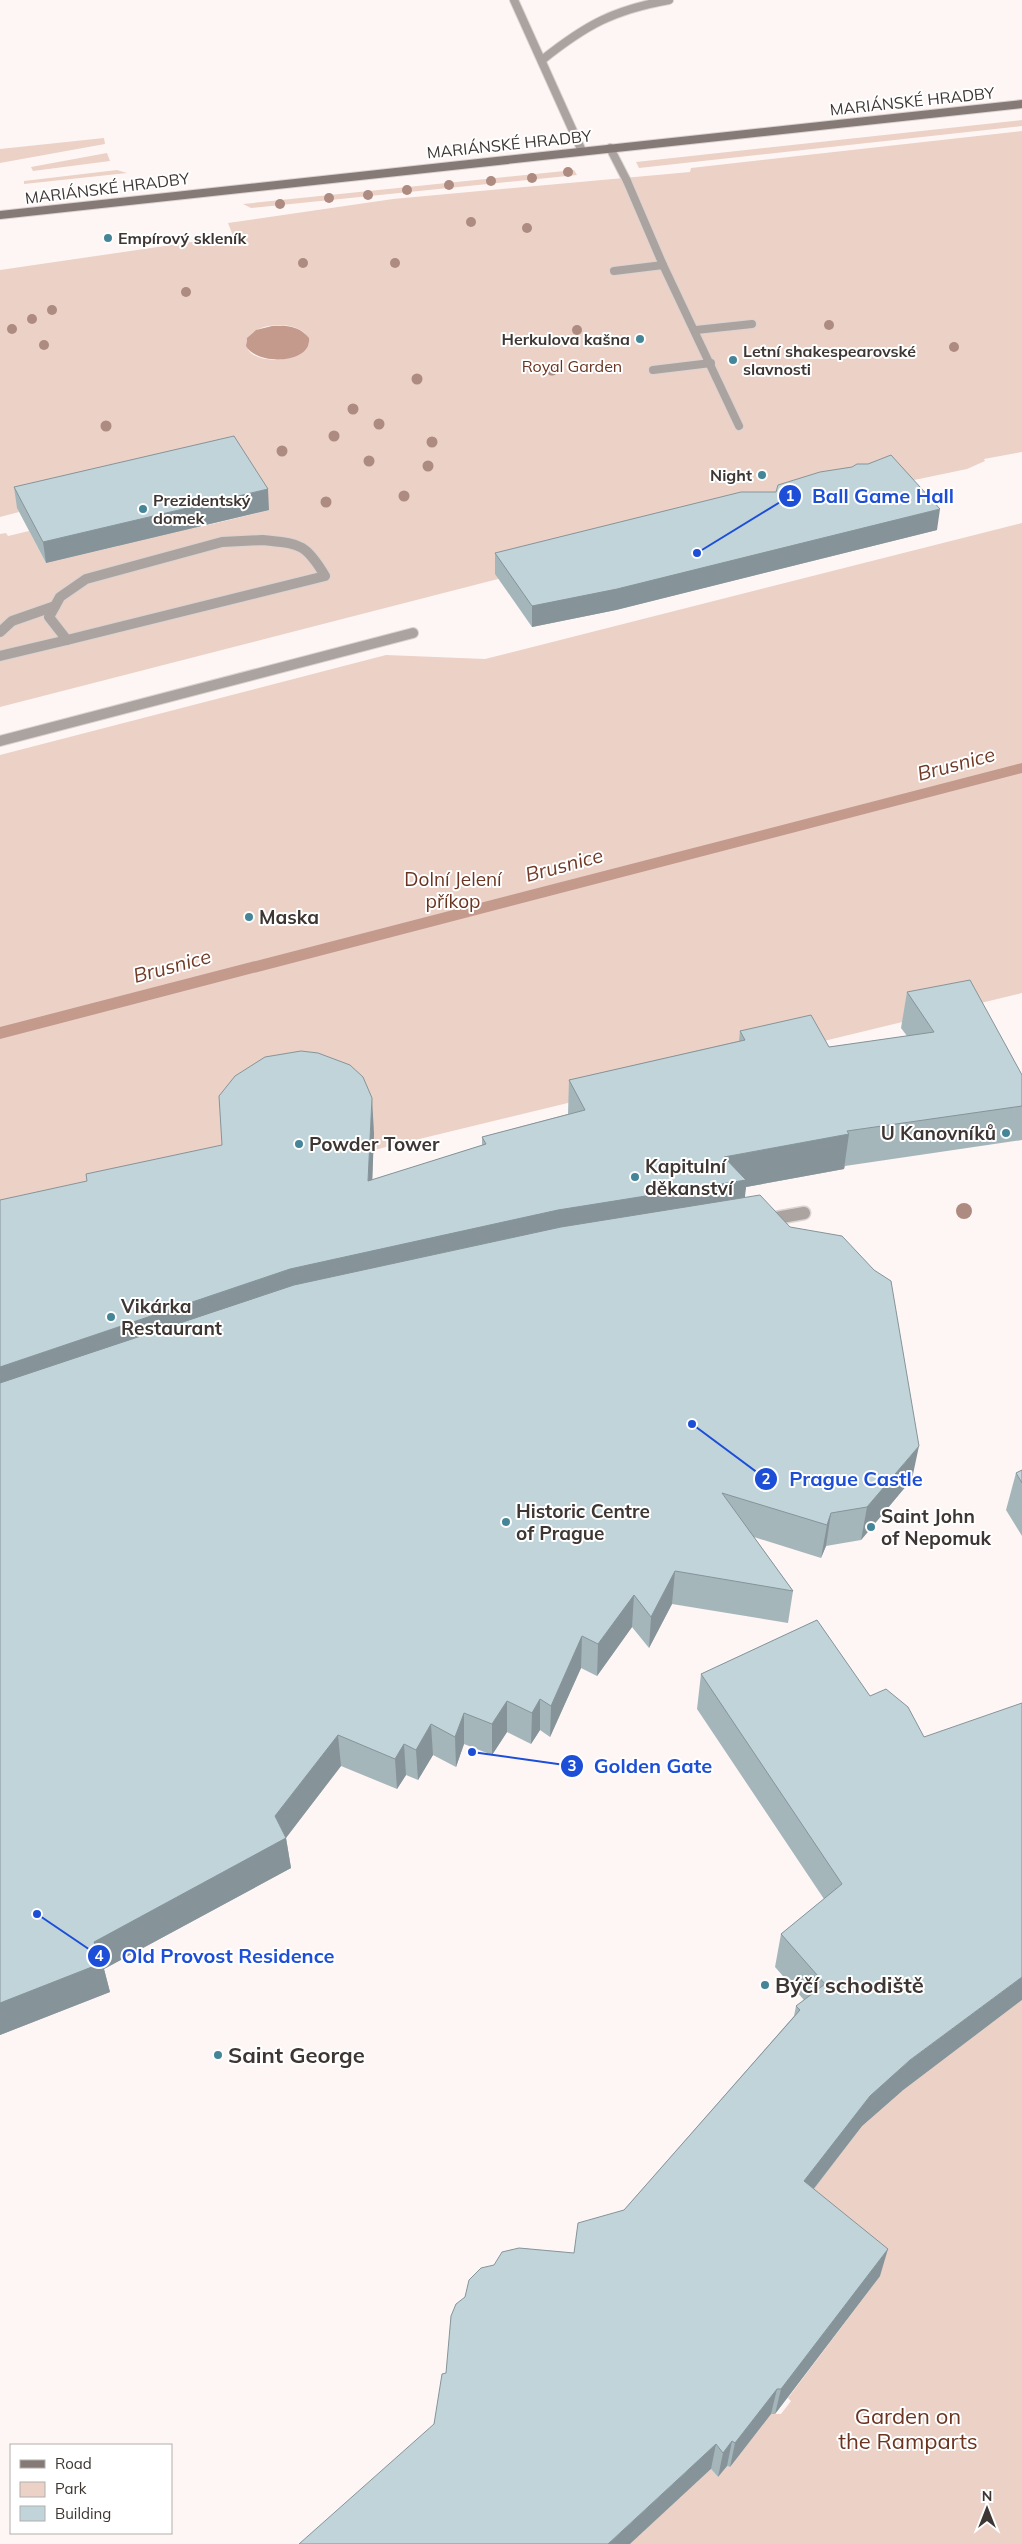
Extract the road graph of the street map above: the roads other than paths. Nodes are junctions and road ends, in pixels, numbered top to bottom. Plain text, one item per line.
1 (514, 0) edge
2 (669, 0) edge
3 (542, 60) junction
4 (1022, 104) edge
5 (610, 148) junction
6 (582, 151) junction
7 (0, 215) edge
8 (663, 265) junction
9 (614, 271) dead end
10 (752, 324) dead end
11 (696, 330) junction
12 (711, 363) junction
13 (653, 370) dead end
14 (739, 426) dead end
15 (55, 606) junction
16 (0, 632) edge
17 (413, 633) dead end
18 (68, 641) junction
19 (0, 656) edge
20 (0, 741) edge
21 (804, 1213) dead end
22 (755, 1221) edge

1 - 3 street
2 - 3 street
3 - 6 street
4 - 5 main road, MARIÁNSKÉ HRADBY
5 - 6 main road, MARIÁNSKÉ HRADBY
5 - 8 street
6 - 7 main road, MARIÁNSKÉ HRADBY
8 - 9 street
8 - 11 street
10 - 11 street
11 - 12 street
12 - 13 street
12 - 14 street
15 - 16 street
15 - 18 street
15 - 18 street
17 - 20 street
18 - 19 street
21 - 22 street

